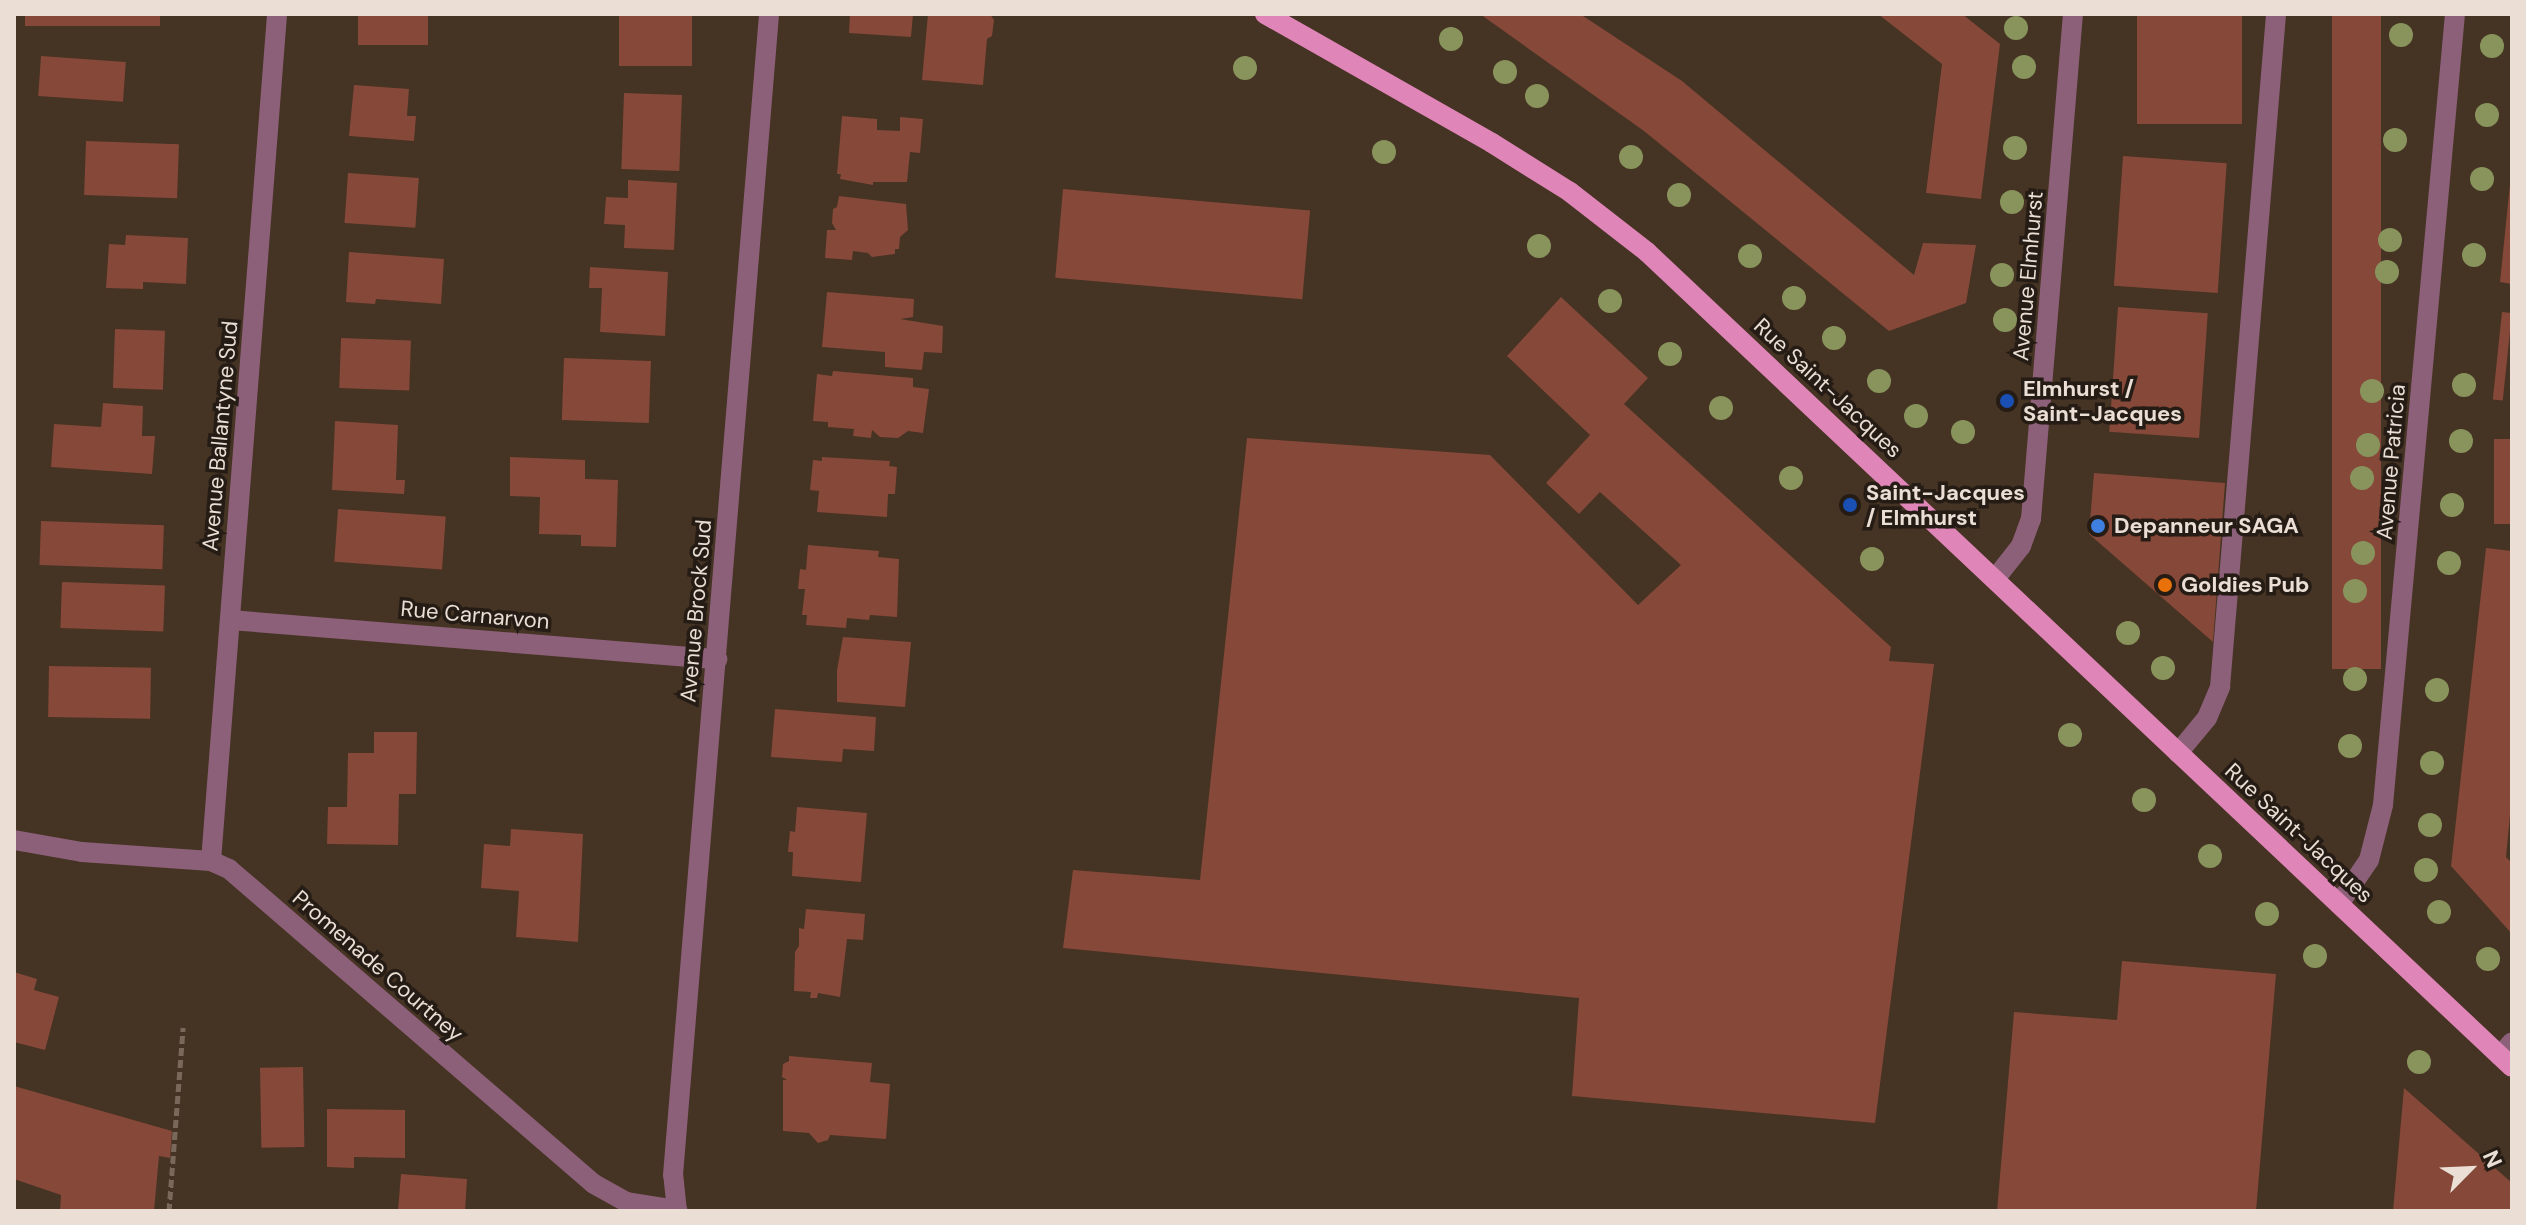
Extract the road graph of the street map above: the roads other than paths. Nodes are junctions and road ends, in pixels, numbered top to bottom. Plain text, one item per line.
1 (277, 14) edge
2 (769, 14) edge
3 (1265, 14) edge
4 (2073, 14) edge
5 (2276, 14) edge
6 (2455, 14) edge
7 (1995, 579) junction
8 (230, 620) junction
9 (717, 659) junction
10 (2178, 753) junction
11 (14, 840) edge
12 (211, 861) junction
13 (2339, 904) junction
14 (2508, 1055) edge
15 (677, 1211) edge

1 - 8 street, Avenue Ballantyne Sud
2 - 9 street, Avenue Brock Sud
3 - 7 main road, Rue Saint-Jacques
4 - 7 street, Avenue Elmhurst
5 - 10 street
6 - 13 street, Avenue Patricia
7 - 10 main road, Rue Saint-Jacques
8 - 9 street, Rue Carnarvon
8 - 12 street, Avenue Ballantyne Sud
9 - 15 street, Avenue Brock Sud
10 - 13 main road, Rue Saint-Jacques
11 - 12 street, Promenade Courtney
12 - 15 street, Promenade Courtney
13 - 14 main road, Rue Saint-Jacques

